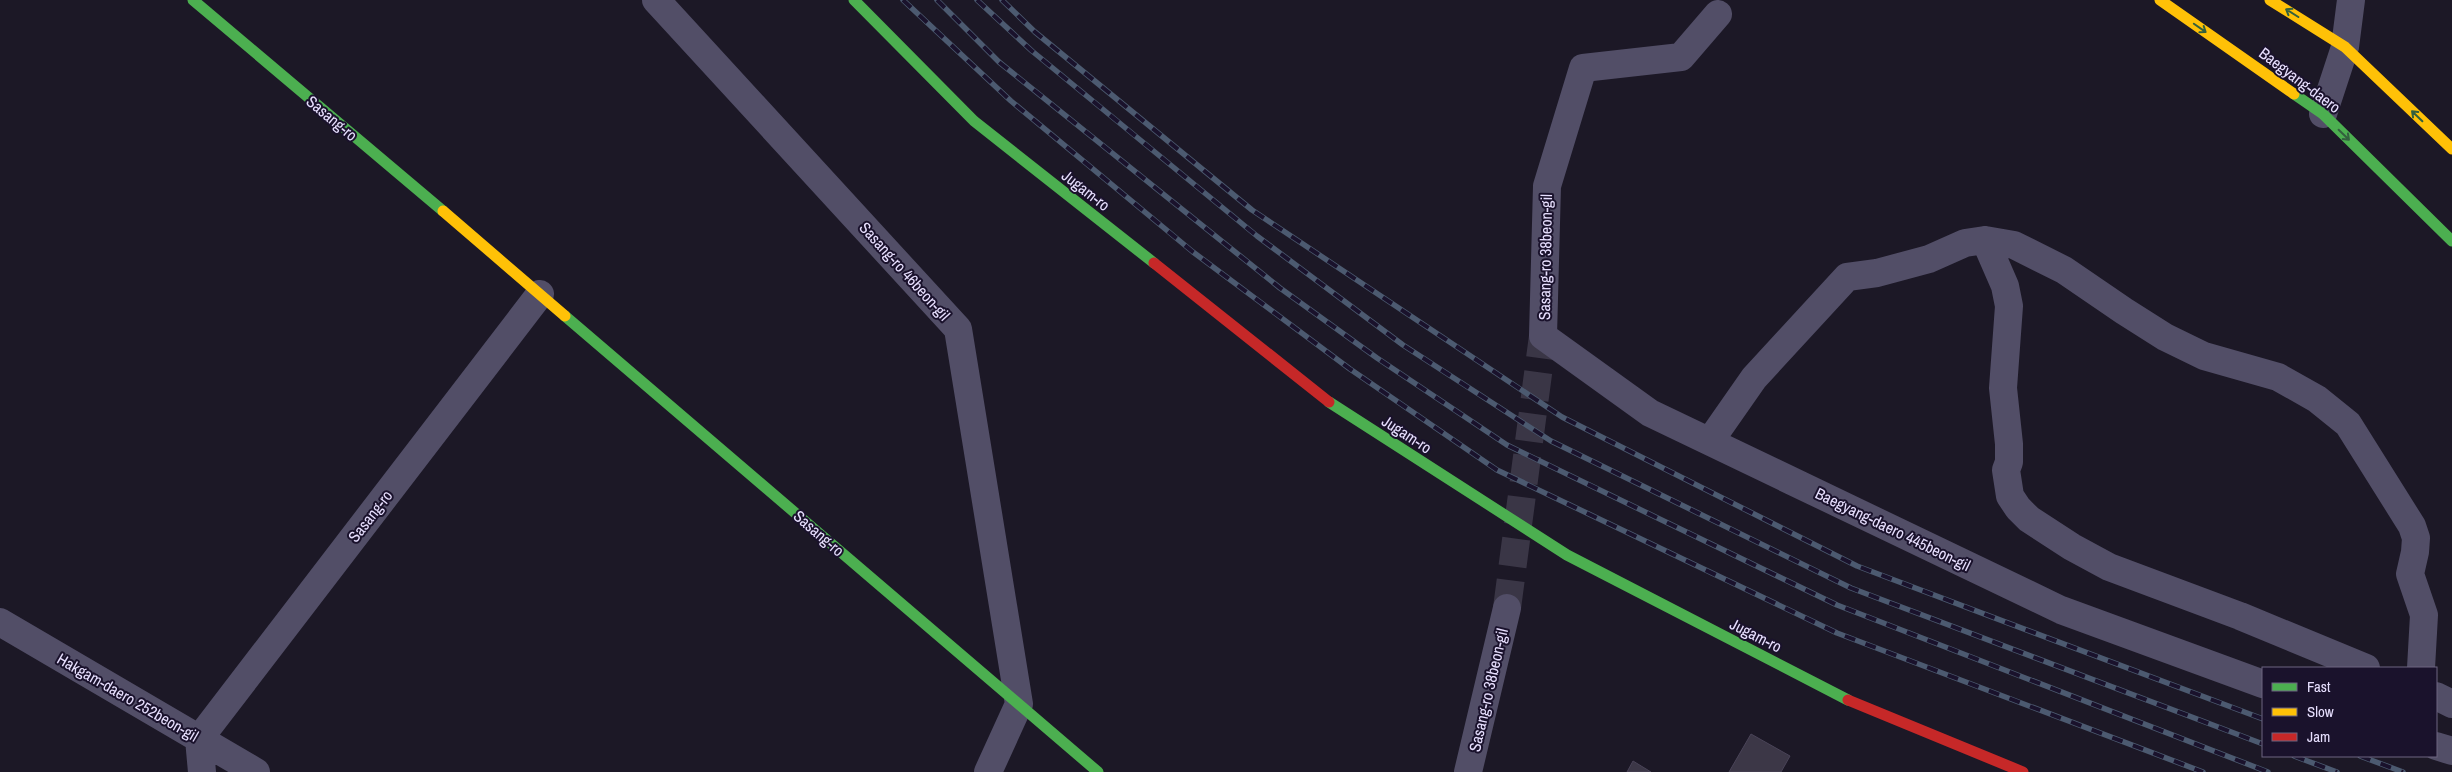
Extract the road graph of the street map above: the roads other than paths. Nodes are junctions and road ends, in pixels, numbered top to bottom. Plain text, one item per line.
1 (193, 0) edge
2 (656, 0) edge
3 (854, 0) edge
4 (2160, 0) edge
5 (2270, 0) edge
6 (2351, 0) edge
7 (1718, 14) dead end
8 (2345, 47) junction
9 (2322, 114) junction
10 (2452, 150) edge
11 (1985, 240) junction
12 (2452, 241) edge
13 (540, 294) junction
14 (1543, 336) joint
15 (1710, 441) junction
16 (1508, 608) tunnel mouth
17 (0, 622) edge
18 (2364, 667) edge
19 (2421, 667) edge
20 (2262, 684) edge
21 (2437, 696) edge
22 (1019, 704) junction
23 (2452, 704) edge
24 (199, 739) junction
25 (2437, 746) edge
26 (2452, 751) edge
27 (202, 772) edge
28 (256, 772) edge
29 (988, 772) edge
30 (1098, 772) edge
31 (1468, 772) edge
32 (2023, 772) edge

1 - 13 main road, Sasang-ro
2 - 22 street, Sasang-ro 46beon-gil
3 - 32 main road, Jugam-ro
4 -> 9 main road, Baegyang-daero
8 -> 5 main road
6 - 8 street
7 - 14 street, Sasang-ro 38beon-gil
8 - 9 street
10 -> 8 main road
9 -> 12 main road, Baegyang-daero
11 - 15 street
11 - 18 street
11 - 19 street
13 - 22 main road, Sasang-ro
13 - 24 street, Sasang-ro
14 - 15 street, Baegyang-daero 445beon-gil
15 - 20 street, Baegyang-daero 445beon-gil
16 - 31 street, Sasang-ro 38beon-gil
17 - 24 street, Hakgam-daero 252beon-gil
21 - 23 street
22 - 29 street
22 - 30 main road, Sasang-ro
24 - 27 street
24 - 28 street, Hakgam-daero 252beon-gil
25 - 26 street

